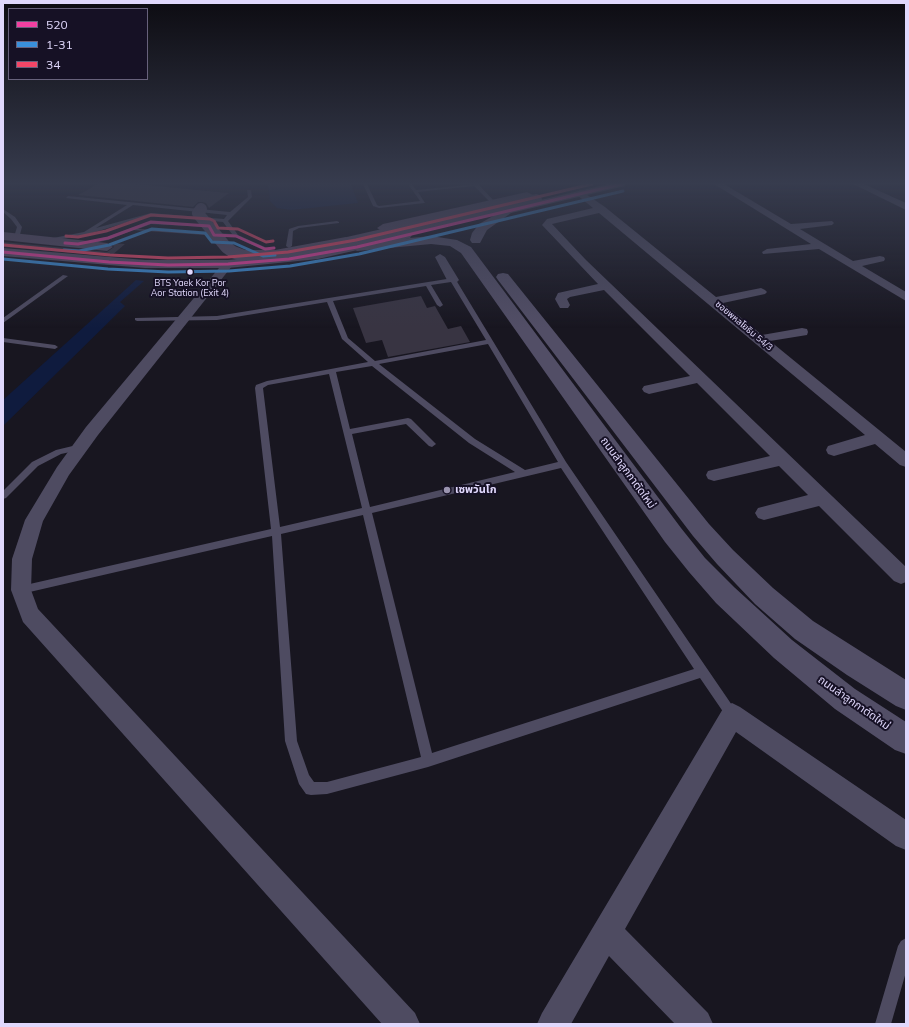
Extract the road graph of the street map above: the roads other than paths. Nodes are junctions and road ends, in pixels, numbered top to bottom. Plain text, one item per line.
1 (19, 232) edge
2 (91, 232) edge
3 (101, 232) edge
4 (123, 232) edge
5 (171, 232) edge
6 (212, 232) edge
7 (213, 232) edge
8 (233, 232) edge
9 (291, 232) edge
10 (369, 232) edge
11 (396, 232) edge
12 (422, 232) edge
13 (479, 232) edge
14 (554, 232) edge
15 (629, 232) edge
16 (798, 232) edge
17 (214, 235) junction
18 (3, 236) edge
19 (236, 236) junction
20 (18, 237) junction
21 (81, 239) junction
22 (476, 240) junction
23 (289, 246) junction
24 (821, 246) junction
25 (357, 247) junction
26 (265, 249) junction
27 (446, 250) junction
28 (3, 252) edge
29 (767, 252) dead end
30 (880, 259) dead end
31 (228, 264) junction
32 (852, 264) junction
33 (65, 276) dead end
34 (453, 280) junction
35 (428, 285) junction
36 (608, 286) junction
37 (761, 292) dead end
38 (906, 296) edge
39 (330, 300) junction
40 (714, 301) junction
41 (440, 305) dead end
42 (564, 305) dead end
43 (137, 319) dead end
44 (185, 319) junction
45 (3, 321) edge
46 (802, 332) dead end
47 (759, 339) junction
48 (3, 340) edge
49 (488, 342) junction
50 (55, 347) dead end
51 (374, 362) junction
52 (332, 370) junction
53 (701, 378) junction
54 (649, 389) dead end
55 (347, 432) junction
56 (878, 437) junction
57 (432, 444) dead end
58 (906, 444) edge
59 (81, 447) junction
60 (890, 448) junction
61 (834, 450) dead end
62 (784, 459) junction
63 (906, 461) edge
64 (563, 464) junction
65 (523, 474) junction
66 (714, 475) dead end
67 (3, 496) edge
68 (823, 498) junction
69 (366, 512) junction
70 (764, 513) dead end
71 (276, 532) junction
72 (901, 575) dead end
73 (21, 590) junction
74 (701, 672) junction
75 (906, 696) edge
76 (732, 715) junction
77 (906, 739) edge
78 (428, 761) junction
79 (906, 836) edge
80 (607, 932) junction
81 (906, 946) edge
82 (404, 1024) edge
83 (553, 1024) edge
84 (697, 1024) edge
85 (883, 1024) edge

1 - 20 lane
2 - 21 lane
3 - 21 lane
4 - 21 lane
5 - 17 lane
6 - 17 lane
7 - 11 main road, bridge
8 - 19 lane
9 - 23 lane
10 - 23 main road
12 - 25 main road
13 - 22 main road
14 - 36 street
15 - 40 street, ซอยพหลโยธิน 54/3
16 - 24 street
17 - 19 lane
18 - 20 main road
19 - 26 lane
20 - 21 main road
21 - 26 main road
22 - 27 main road
22 - 75 main road, ถนนลำลูกกาตัดใหม่
23 - 26 main road
24 - 29 street
24 - 32 street
25 - 27 main road, ถนนลำลูกกาตัดใหม่
25 - 31 main road
27 - 34 street
27 - 77 main road, ถนนลำลูกกาตัดใหม่
28 - 31 main road
30 - 32 street
31 - 44 street
32 - 38 street
33 - 45 lane
34 - 35 lane
34 - 49 lane
35 - 39 lane
35 - 41 lane
36 - 42 street
36 - 53 street
37 - 40 street
39 - 44 lane
39 - 51 lane
40 - 47 street, ซอยพหลโยธิน 54/3
43 - 44 lane
44 - 59 street
46 - 47 street
47 - 56 street, ซอยพหลโยธิน 54/3
48 - 50 lane
49 - 51 lane
49 - 64 lane
51 - 52 lane
51 - 65 lane
52 - 55 lane
52 - 71 lane
53 - 54 street
53 - 62 street
55 - 57 lane
55 - 69 lane
56 - 60 street, ซอยพหลโยธิน 54/3
56 - 61 street
58 - 60 street
59 - 67 lane
59 - 73 street
60 - 63 street, ซอยพหลโยธิน 54/3
62 - 66 street
62 - 68 street
64 - 65 lane
64 - 74 lane
65 - 69 lane
68 - 70 street
68 - 72 street
69 - 71 lane
69 - 78 lane
71 - 73 lane
71 - 78 lane
73 - 82 street
74 - 76 lane
74 - 78 lane
76 - 79 street
76 - 80 street
80 - 83 street
80 - 84 street
81 - 85 lane

